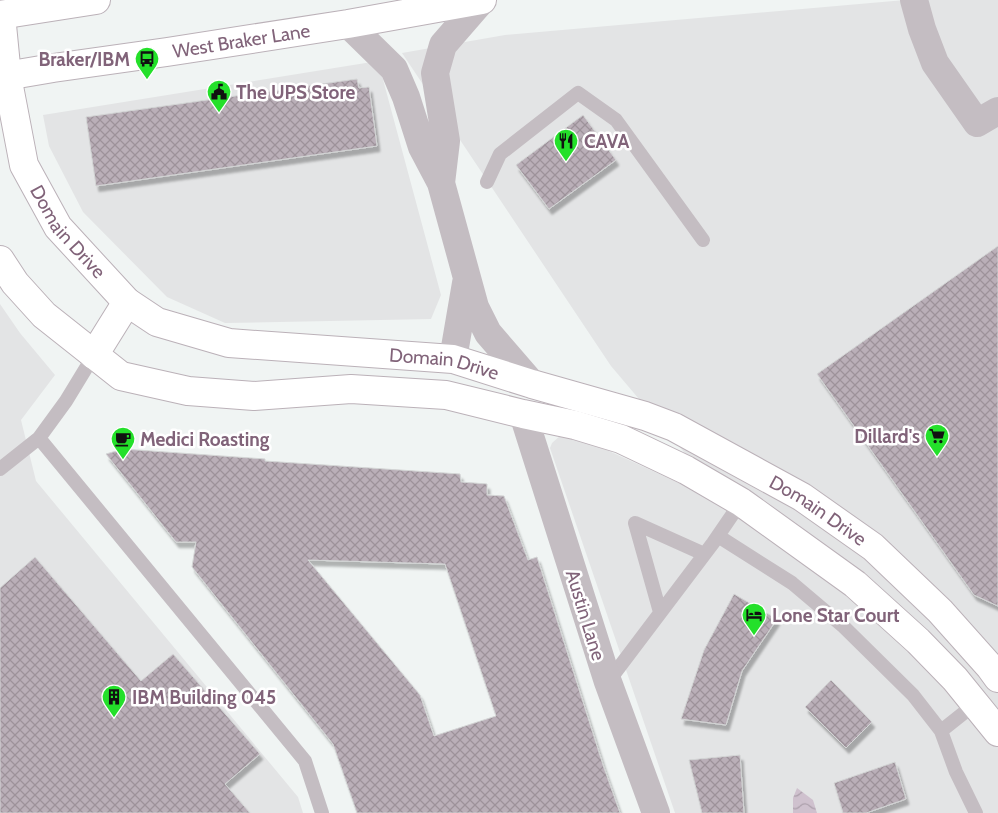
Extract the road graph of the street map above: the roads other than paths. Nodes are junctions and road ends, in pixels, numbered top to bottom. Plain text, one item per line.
1 (96, 0) edge
2 (482, 0) edge
3 (914, 0) edge
4 (0, 14) edge
5 (348, 24) junction
6 (4, 77) edge
7 (987, 117) edge
8 (487, 182) dead end
9 (441, 183) junction
10 (703, 240) dead end
11 (0, 260) edge
12 (466, 279) junction
13 (127, 302) junction
14 (94, 355) junction
15 (453, 359) junction
16 (532, 384) junction
17 (446, 395) junction
18 (523, 414) junction
19 (674, 427) junction
20 (39, 438) junction
21 (657, 456) junction
22 (0, 469) edge
23 (741, 502) junction
24 (770, 522) junction
25 (718, 536) junction
26 (704, 554) junction
27 (660, 612) junction
28 (995, 668) edge
29 (608, 682) junction
30 (974, 704) junction
31 (941, 731) junction
32 (998, 732) edge
33 (322, 813) edge
34 (656, 813) edge
35 (976, 813) edge

1 - 4 street
2 - 5 street, West Braker Lane
2 - 9 street
3 - 7 street
4 - 6 street, Domain Drive
5 - 6 street, West Braker Lane
5 - 9 street
6 - 13 street, Domain Drive
8 - 10 lane
9 - 12 street
11 - 14 street, Domain Drive
12 - 15 street
12 - 16 street
13 - 14 street
13 - 15 street, Domain Drive
14 - 17 street, Domain Drive
14 - 20 lane
15 - 16 street, Domain Drive
15 - 17 street
16 - 19 street, Domain Drive
17 - 18 street, Domain Drive
18 - 21 street, Domain Drive
18 - 29 street, Austin Lane
19 - 21 street
19 - 28 street, Domain Drive
20 - 22 lane
20 - 33 lane
21 - 23 street, Domain Drive
23 - 24 street, Domain Drive
23 - 25 lane
24 - 28 street
24 - 30 street, Domain Drive
25 - 26 lane
25 - 31 lane
26 - 27 lane
26 - 27 lane
27 - 29 lane
29 - 34 street, Austin Lane
30 - 31 lane
30 - 32 street, Domain Drive
31 - 35 lane

